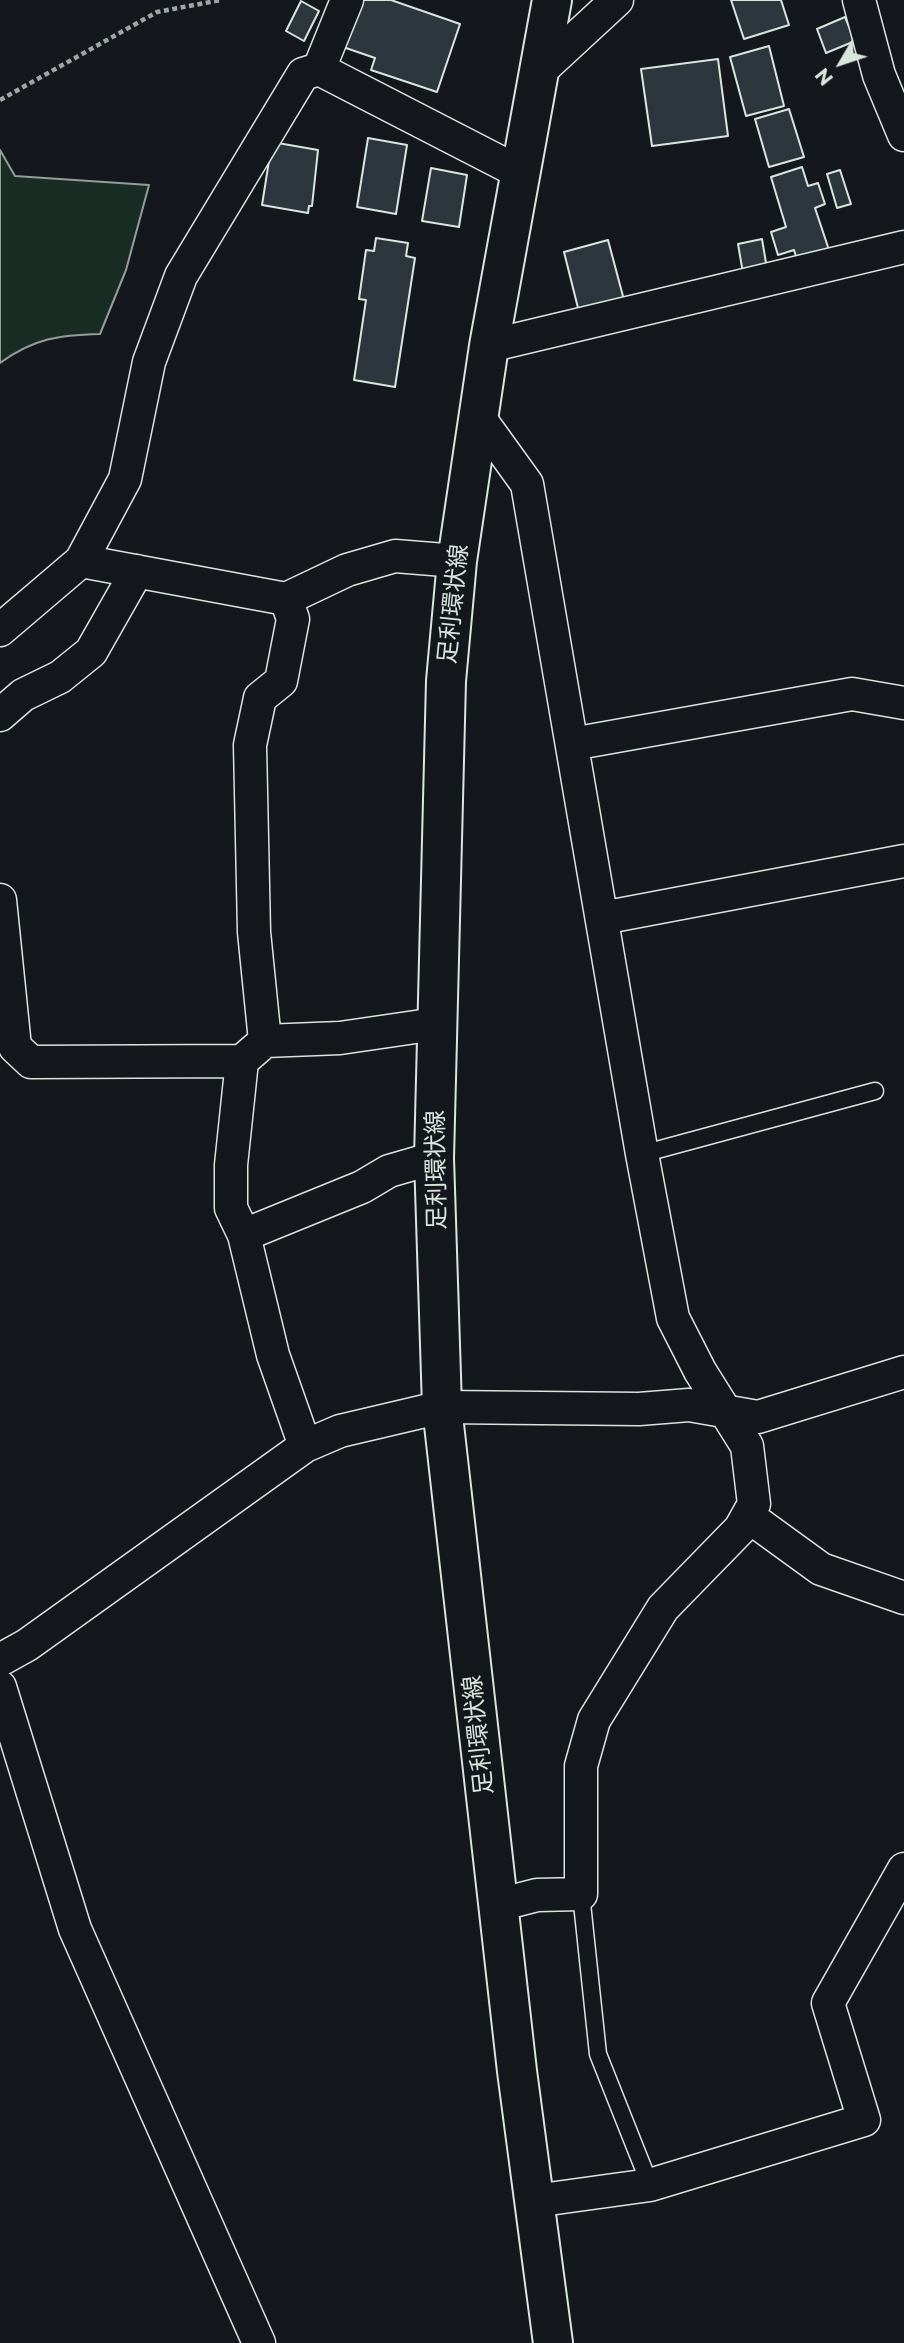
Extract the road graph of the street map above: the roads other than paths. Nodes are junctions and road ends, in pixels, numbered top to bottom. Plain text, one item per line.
1 (347, 0) edge
2 (552, 0) edge
3 (617, 0) edge
4 (859, 0) edge
5 (319, 69) junction
6 (538, 73) junction
7 (904, 135) edge
8 (519, 172) junction
9 (904, 247) edge
10 (489, 346) junction
11 (478, 416) junction
12 (81, 561) junction
13 (457, 561) junction
14 (137, 571) junction
15 (286, 599) junction
16 (0, 631) edge
17 (904, 703) edge
18 (0, 715) edge
19 (572, 744) junction
20 (904, 861) edge
21 (0, 900) edge
22 (602, 918) junction
23 (436, 1024) junction
24 (254, 1051) junction
25 (875, 1091) dead end
26 (642, 1154) junction
27 (435, 1158) junction
28 (243, 1235) junction
29 (904, 1372) edge
30 (442, 1407) junction
31 (725, 1411) junction
32 (305, 1446) junction
33 (748, 1516) junction
34 (904, 1598) edge
35 (0, 1660) edge
36 (0, 1687) edge
37 (904, 1869) edge
38 (581, 1894) junction
39 (498, 1905) junction
40 (650, 2185) junction
41 (534, 2201) junction
42 (259, 2343) edge
43 (553, 2343) edge

1 - 5 street
2 - 6 main road, 足利環状線
3 - 6 street
4 - 7 street
5 - 8 street
5 - 12 street
6 - 8 main road, 足利環状線
8 - 10 main road, 足利環状線
9 - 10 street
10 - 11 main road, 足利環状線
11 - 13 main road, 足利環状線
11 - 19 street
12 - 14 street
12 - 16 street
13 - 15 street
13 - 23 main road, 足利環状線
14 - 15 street
14 - 18 street
15 - 24 street
17 - 19 street
19 - 22 street
20 - 22 street
21 - 24 street
22 - 26 street
23 - 24 street
23 - 27 main road, 足利環状線
24 - 28 street
25 - 26 lane
26 - 31 street
27 - 28 street
27 - 30 main road, 足利環状線
28 - 32 street
29 - 31 street
30 - 31 street
30 - 32 street
30 - 39 main road, 足利環状線
31 - 33 street
32 - 35 street
33 - 34 street
33 - 38 street
36 - 42 street
37 - 40 street
38 - 39 street
38 - 40 lane
39 - 41 main road, 足利環状線
40 - 41 street
41 - 43 main road, 足利環状線

